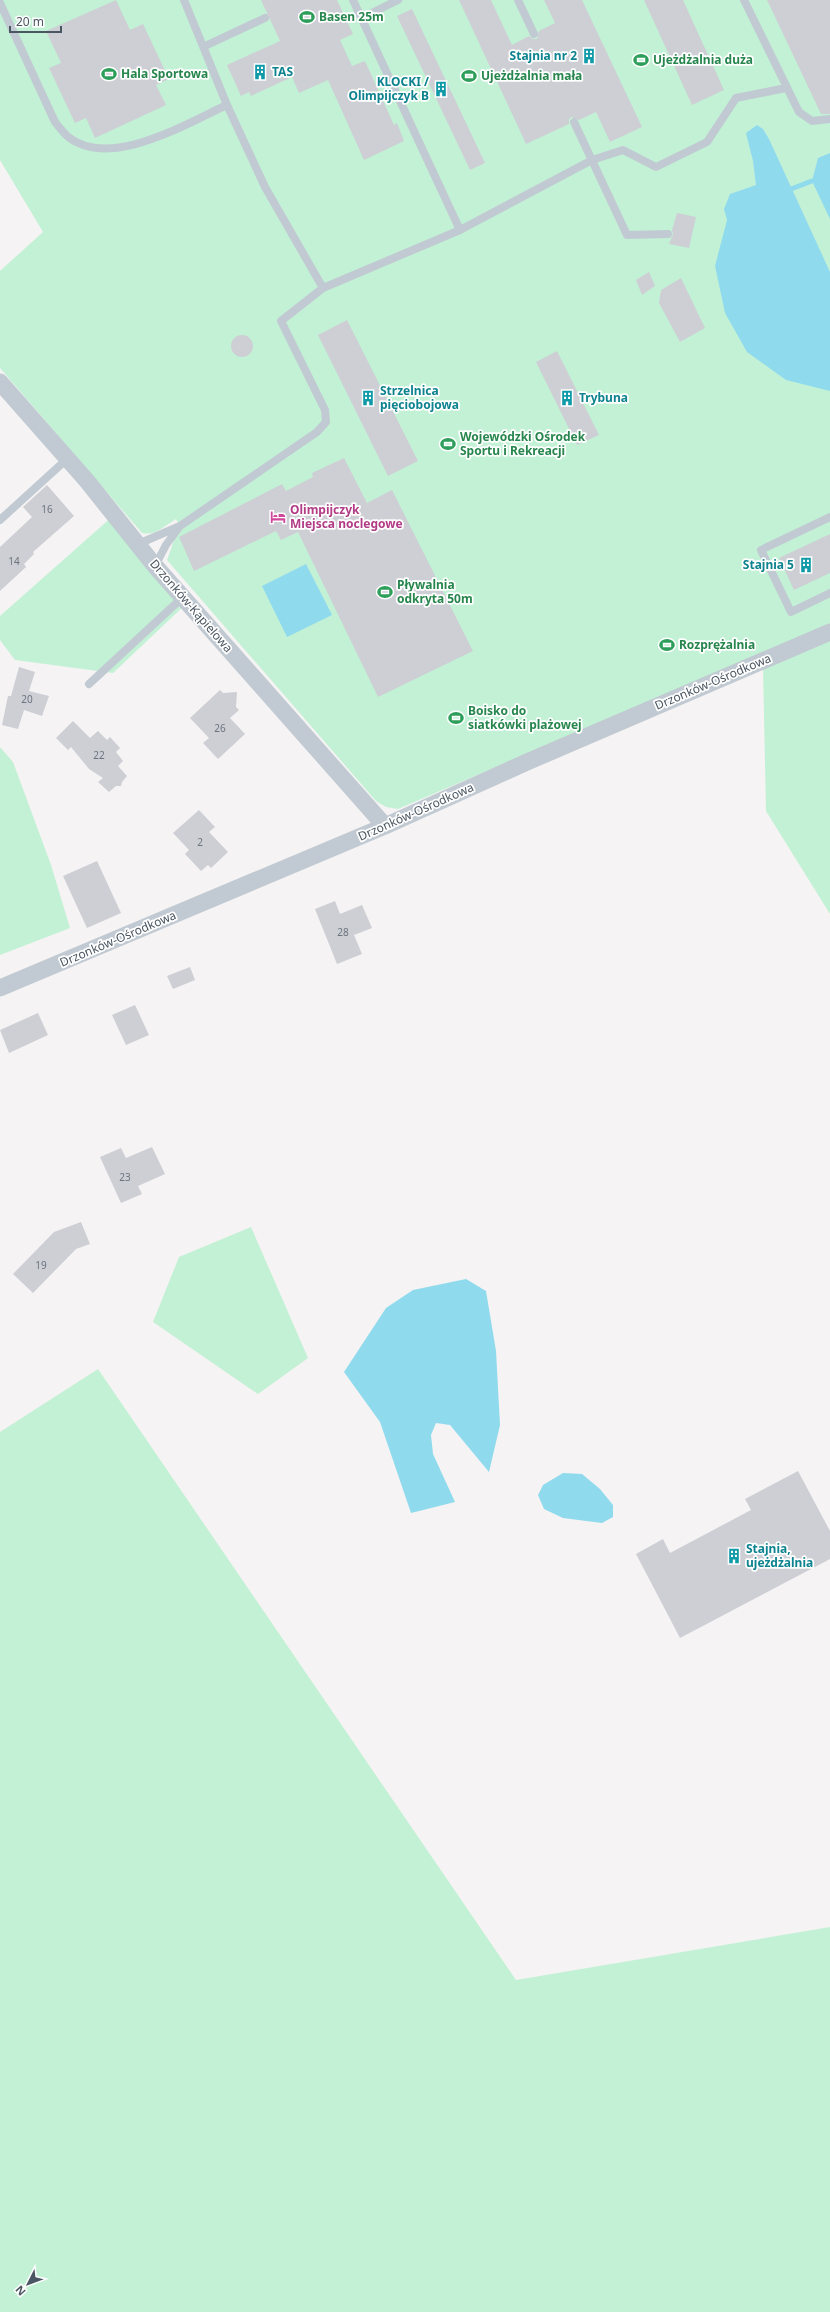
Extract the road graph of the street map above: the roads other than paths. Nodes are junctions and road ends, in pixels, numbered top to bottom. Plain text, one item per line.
1 (184, 0) edge
2 (353, 0) edge
3 (398, 0) edge
4 (518, 0) edge
5 (744, 0) edge
6 (0, 3) edge
7 (265, 18) dead end
8 (362, 18) junction
9 (534, 34) dead end
10 (205, 46) junction
11 (786, 88) junction
12 (227, 104) junction
13 (830, 119) edge
14 (574, 122) dead end
15 (592, 160) junction
16 (460, 230) junction
17 (668, 234) dead end
18 (323, 288) junction
19 (0, 382) edge
20 (67, 459) junction
21 (830, 517) edge
22 (0, 520) edge
23 (180, 526) junction
24 (138, 544) junction
25 (155, 566) junction
26 (830, 593) edge
27 (183, 597) junction
28 (830, 632) edge
29 (89, 684) dead end
30 (385, 826) junction
31 (0, 988) edge

1 - 10 lane
2 - 8 lane
3 - 8 lane
4 - 9 lane
5 - 11 lane
6 - 12 lane
7 - 10 lane
8 - 16 lane
10 - 12 lane
11 - 13 lane
11 - 15 lane
12 - 18 lane
14 - 15 lane
15 - 16 lane
15 - 17 lane
16 - 18 lane
18 - 23 lane
19 - 20 street, Drzonków-Kąpielowa
20 - 22 lane
20 - 24 street, Drzonków-Kąpielowa
21 - 26 lane
23 - 24 lane
23 - 25 lane
24 - 25 street, Drzonków-Kąpielowa
25 - 27 street, Drzonków-Kąpielowa
27 - 29 lane
27 - 30 street, Drzonków-Kąpielowa
28 - 30 street, Drzonków-Ośrodkowa
30 - 31 street, Drzonków-Ośrodkowa

